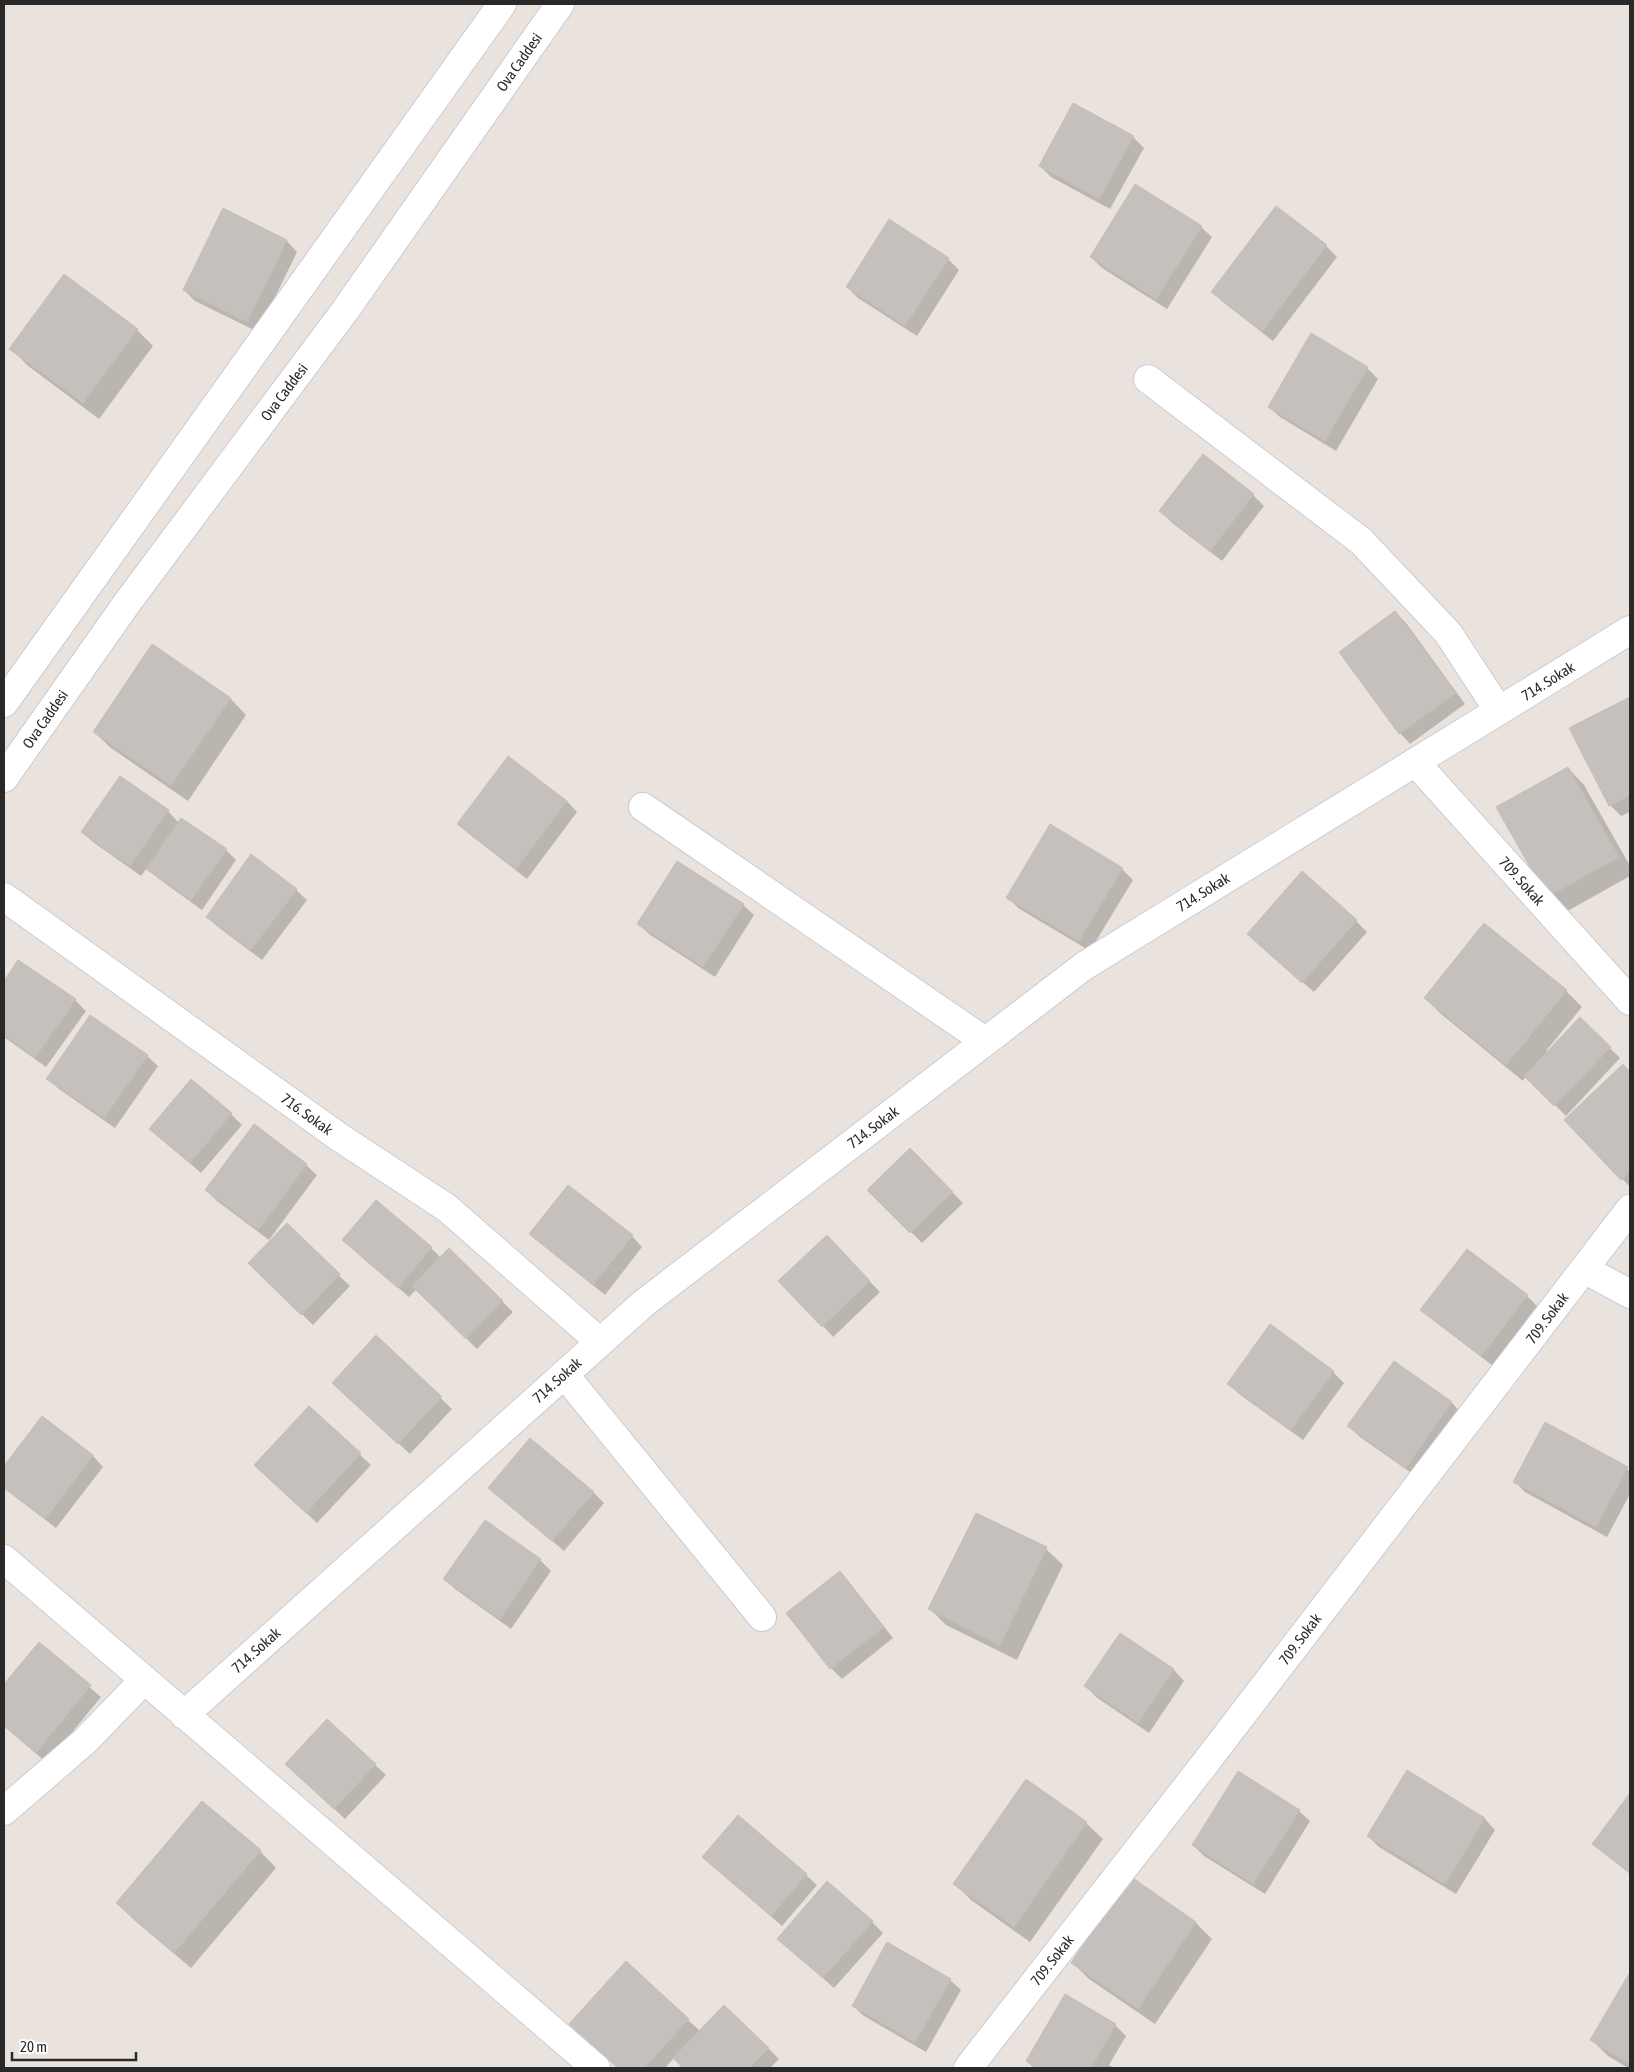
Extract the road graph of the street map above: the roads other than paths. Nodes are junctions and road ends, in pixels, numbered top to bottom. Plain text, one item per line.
1 (502, 4) edge
2 (560, 4) edge
3 (1148, 379) dead end
4 (1630, 630) edge
5 (4, 702) edge
6 (1499, 711) junction
7 (1414, 762) junction
8 (4, 778) edge
9 (643, 807) dead end
10 (4, 897) edge
11 (1630, 1000) edge
12 (985, 1041) junction
13 (1630, 1209) edge
14 (1584, 1269) junction
15 (1630, 1294) edge
16 (600, 1342) junction
17 (564, 1374) junction
18 (4, 1560) edge
19 (762, 1617) dead end
20 (144, 1680) junction
21 (184, 1715) junction
22 (4, 1811) edge
23 (596, 2068) edge
24 (968, 2068) edge

1 - 5 street
2 - 8 street, Ova Caddesi
3 - 6 street
4 - 6 street, 714. Sokak
6 - 7 street, 714. Sokak
7 - 11 street, 709. Sokak
7 - 12 street, 714. Sokak
9 - 12 street
10 - 16 street, 716. Sokak
12 - 16 street, 714. Sokak
13 - 14 street, 709. Sokak
14 - 15 street
14 - 24 street, 709. Sokak
16 - 17 street, 714. Sokak
17 - 19 street
17 - 21 street, 714. Sokak
18 - 20 street
20 - 21 street
20 - 22 street
21 - 23 street

